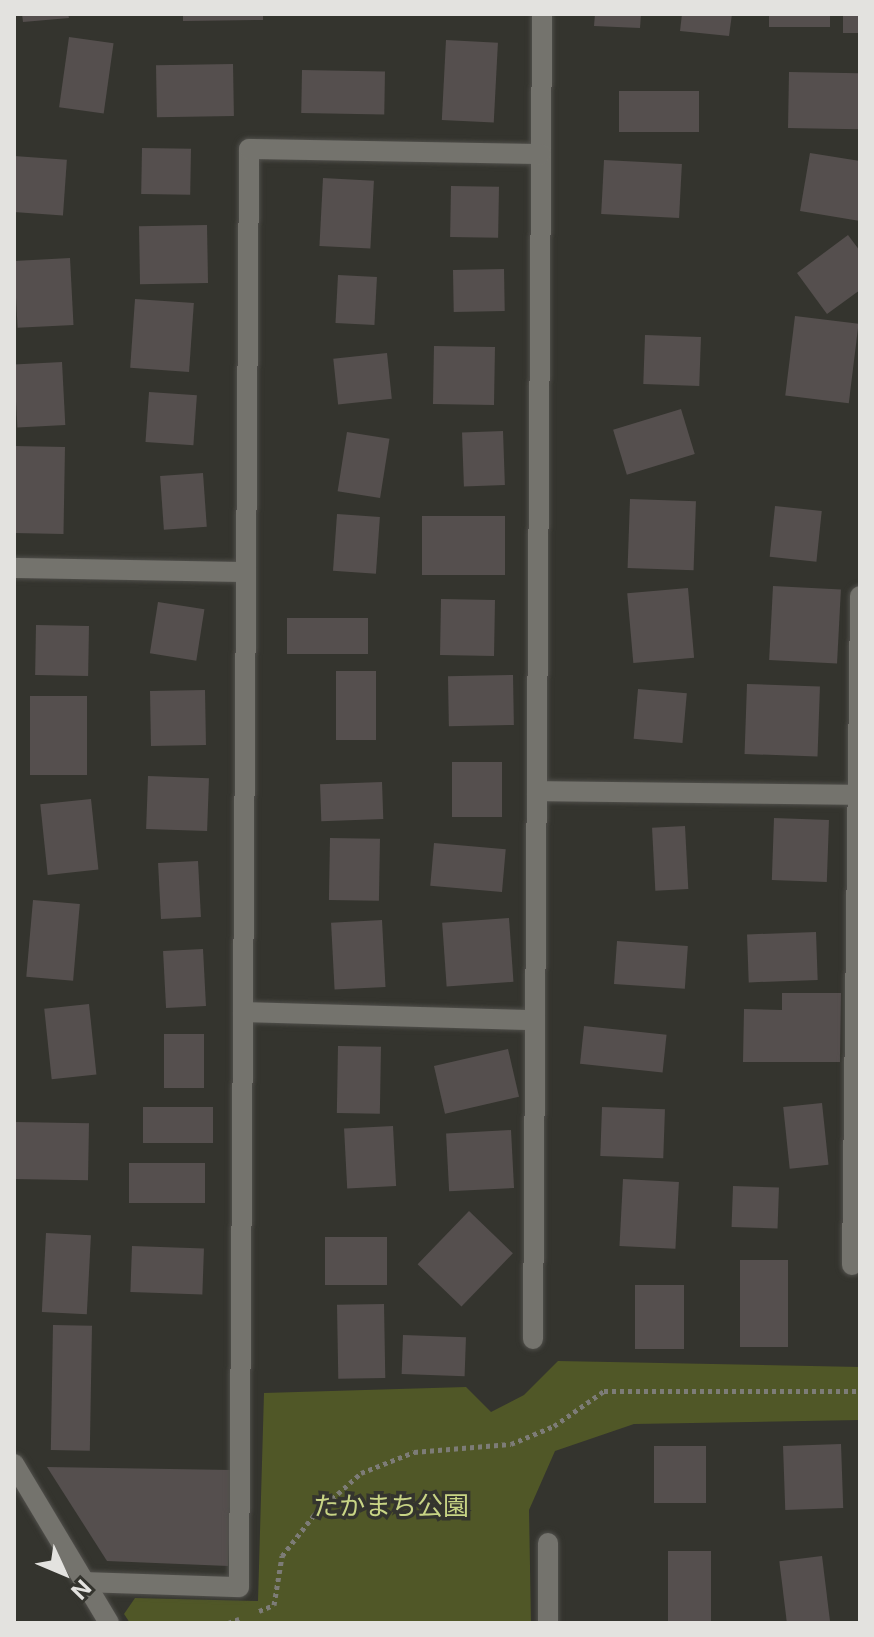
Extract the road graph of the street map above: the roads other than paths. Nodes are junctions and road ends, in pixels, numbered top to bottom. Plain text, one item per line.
1 (542, 14) edge
2 (541, 154) junction
3 (14, 568) edge
4 (246, 572) junction
5 (860, 596) edge
6 (537, 791) junction
7 (858, 795) edge
8 (243, 1012) junction
9 (535, 1020) junction
10 (852, 1265) dead end
11 (533, 1339) dead end
12 (14, 1464) edge
13 (14, 1504) edge
14 (38, 1504) junction
15 (548, 1543) dead end
16 (85, 1582) junction
17 (109, 1623) edge
18 (548, 1623) edge

1 - 2 street
2 - 4 street
2 - 6 street
3 - 4 street
4 - 8 street
5 - 7 street
6 - 7 street
6 - 9 street
7 - 10 street
8 - 9 street
8 - 16 street
9 - 11 street
12 - 14 street
13 - 14 street
14 - 16 street
15 - 18 street
16 - 17 street

